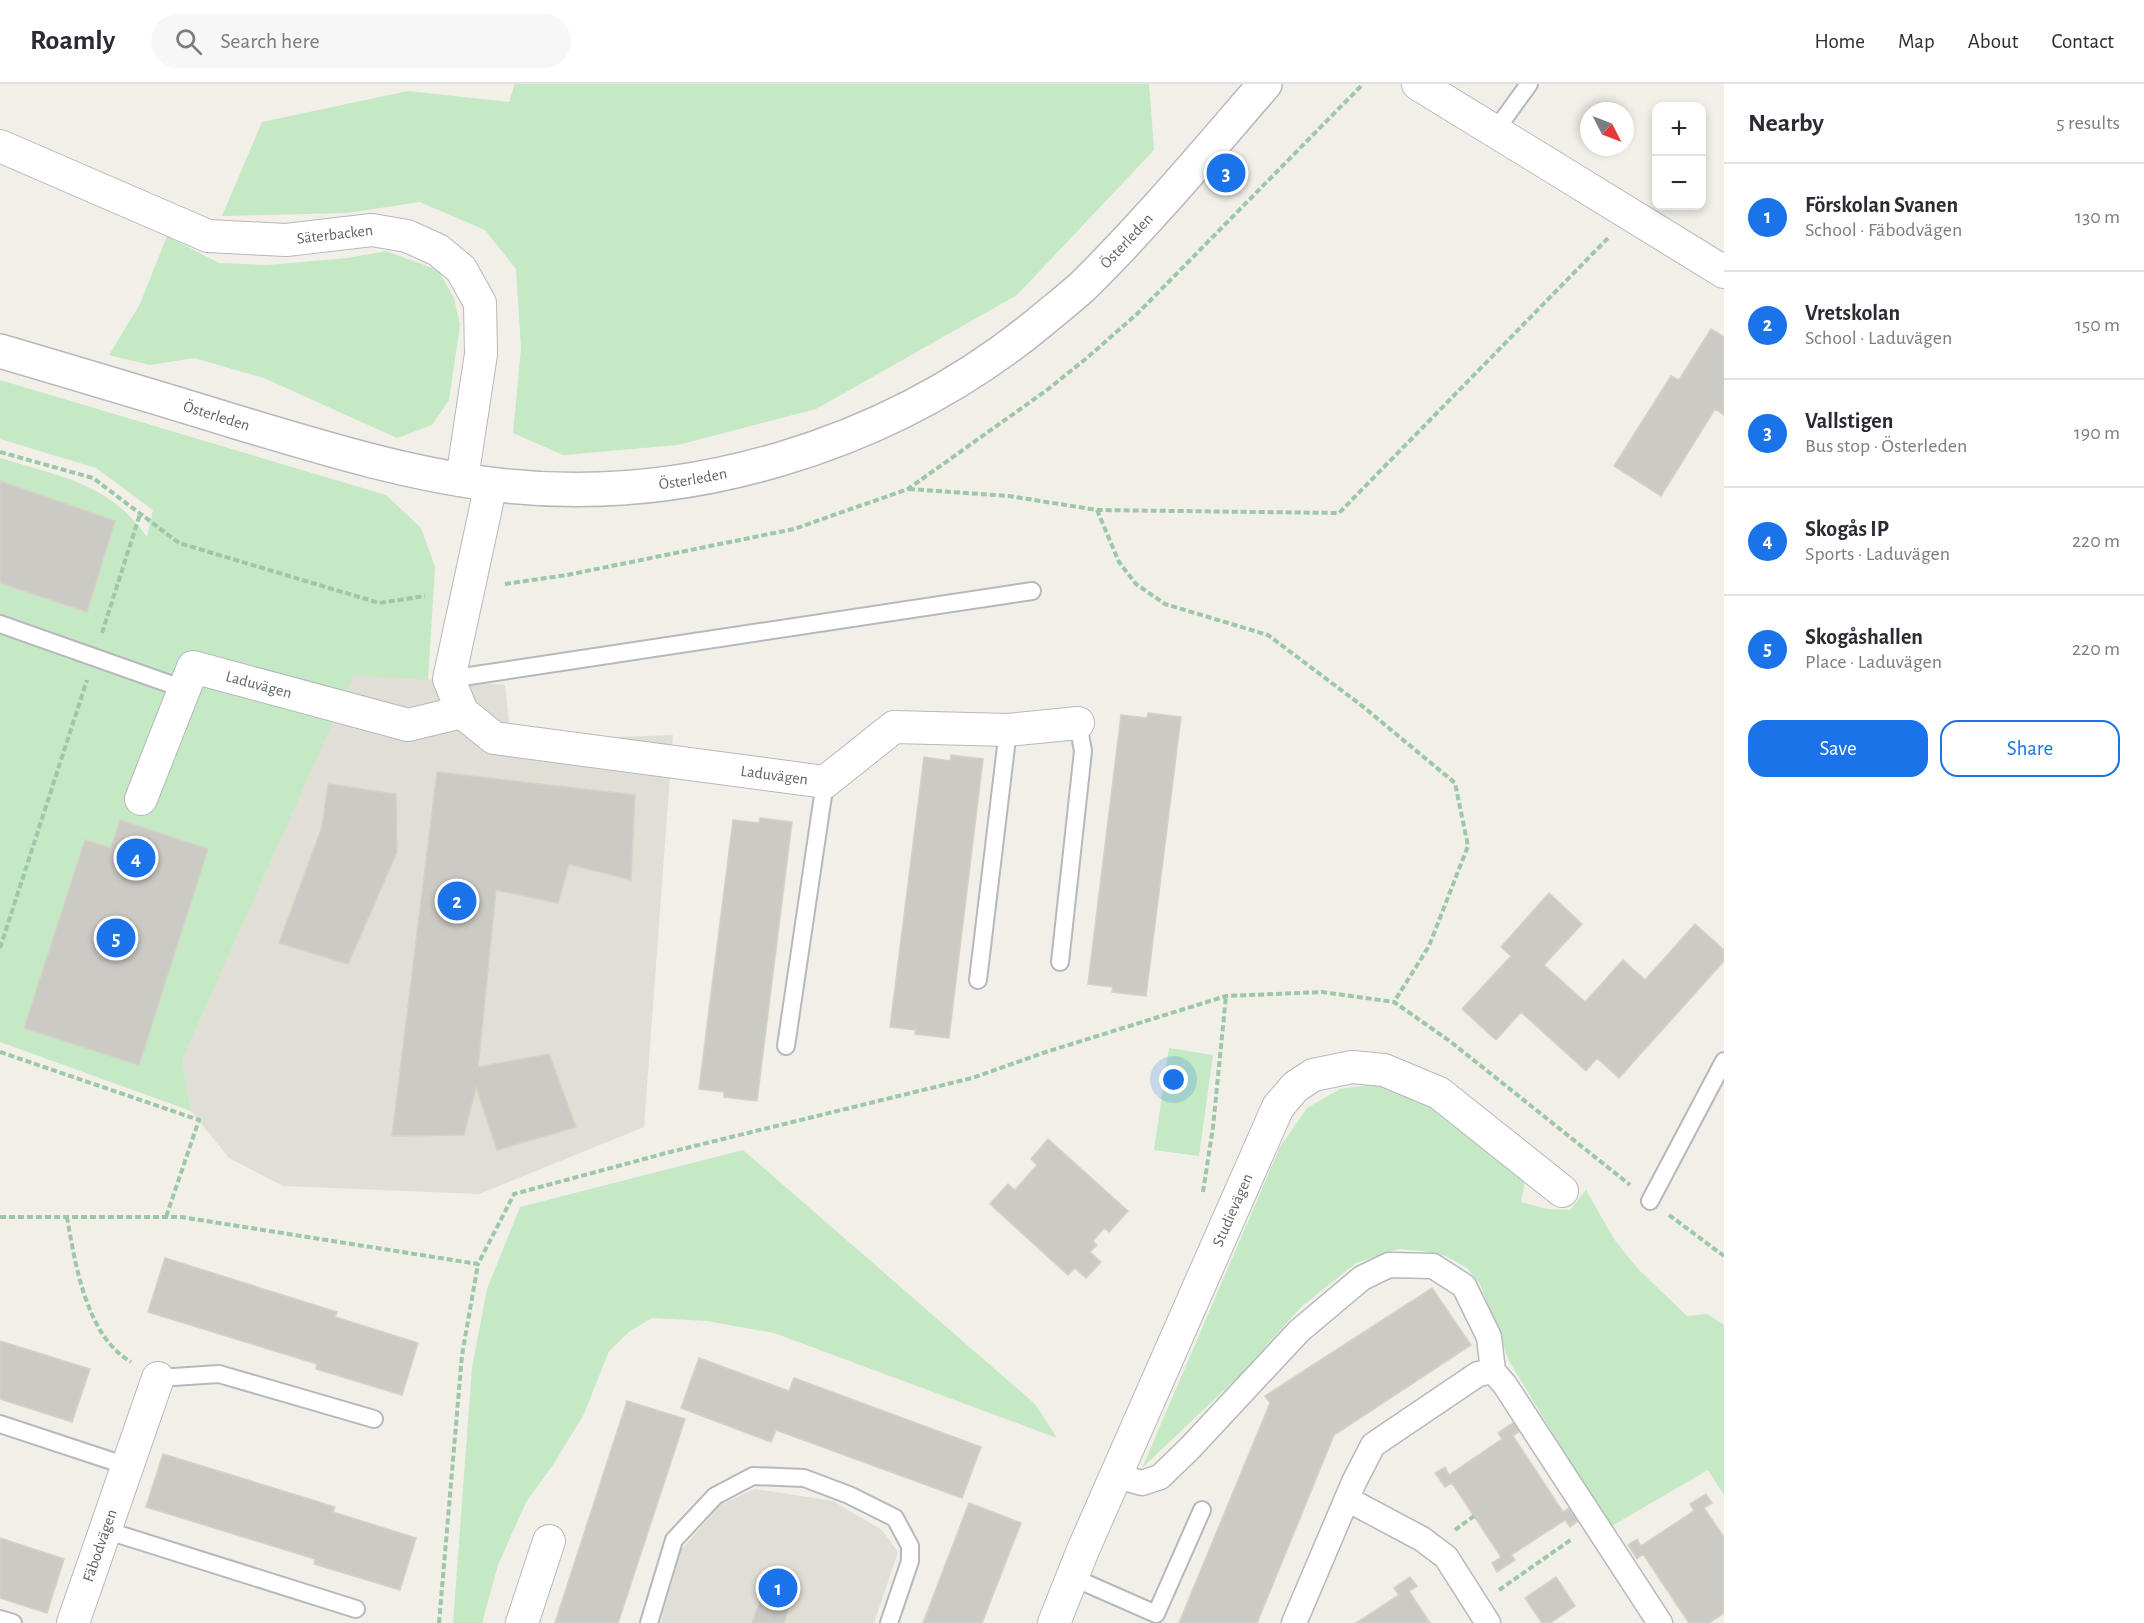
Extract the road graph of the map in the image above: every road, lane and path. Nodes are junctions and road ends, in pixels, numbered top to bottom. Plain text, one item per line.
1 (1265, 84) edge
2 (1418, 84) edge
3 (1530, 84) edge
4 (1495, 131) junction
5 (0, 146) edge
6 (1631, 214) junction
7 (1724, 272) edge
8 (0, 351) edge
9 (0, 452) edge
10 (476, 481) junction
11 (908, 489) dead end
12 (1097, 510) junction
13 (140, 514) junction
14 (1032, 591) dead end
15 (425, 596) dead end
16 (0, 624) edge
17 (94, 657) junction
18 (449, 679) junction
19 (184, 689) junction
20 (462, 712) junction
21 (1078, 723) joint
22 (1008, 730) junction
23 (825, 782) junction
24 (141, 799) dead end
25 (0, 948) edge
26 (1060, 962) dead end
27 (978, 980) dead end
28 (1226, 996) junction
29 (1394, 1002) junction
30 (786, 1046) dead end
31 (0, 1052) edge
32 (1724, 1061) edge
33 (1562, 1191) dead end
34 (1200, 1199) dead end
35 (1650, 1201) junction
36 (0, 1216) edge
37 (68, 1217) junction
38 (166, 1217) junction
39 (1724, 1256) edge
40 (478, 1264) junction
41 (1493, 1371) junction
42 (158, 1378) junction
43 (374, 1419) dead end
44 (0, 1424) edge
45 (127, 1466) junction
46 (1116, 1476) junction
47 (1347, 1499) junction
48 (1202, 1509) dead end
49 (1595, 1523) junction
50 (105, 1530) junction
51 (549, 1541) dead end
52 (1072, 1577) junction
53 (356, 1609) dead end
54 (1483, 1614) edge
55 (0, 1619) edge
56 (13, 1623) edge
57 (73, 1623) edge
58 (439, 1623) edge
59 (522, 1623) edge
60 (649, 1623) edge
61 (889, 1623) edge
62 (1054, 1623) edge
63 (1294, 1623) edge
64 (1660, 1623) edge

1 - 10 street, Österleden
2 - 4 street
3 - 4 lane
4 - 6 street
5 - 10 street, Säterbacken
6 - 7 street
6 - 12 path
8 - 10 street, Österleden
9 - 13 path
10 - 18 street
11 - 12 path
12 - 29 path
13 - 15 path
13 - 17 path
14 - 18 lane
16 - 17 lane
17 - 19 lane
17 - 25 path
18 - 20 street, Laduvägen
19 - 20 street, Laduvägen
19 - 24 street, Laduvägen
20 - 23 street, Laduvägen
21 - 22 street, Laduvägen
21 - 26 lane
22 - 23 street, Laduvägen
22 - 27 lane
23 - 30 lane
28 - 29 path
28 - 34 path
28 - 40 path
29 - 35 path
31 - 38 path
32 - 35 lane
33 - 46 street, Studievägen
35 - 39 path
36 - 37 path
37 - 38 path
37 - 42 path
38 - 40 path
40 - 58 path
41 - 46 street
41 - 47 street
41 - 49 street
42 - 43 lane
42 - 45 street, Fäbodvägen
44 - 45 lane
45 - 50 street, Fäbodvägen
46 - 52 street, Studievägen
47 - 54 street
47 - 63 street
48 - 52 lane
49 - 54 path
49 - 64 street
50 - 53 lane
50 - 57 street, Fäbodvägen
51 - 59 street
52 - 62 street, Studievägen
55 - 56 lane
60 - 61 lane

